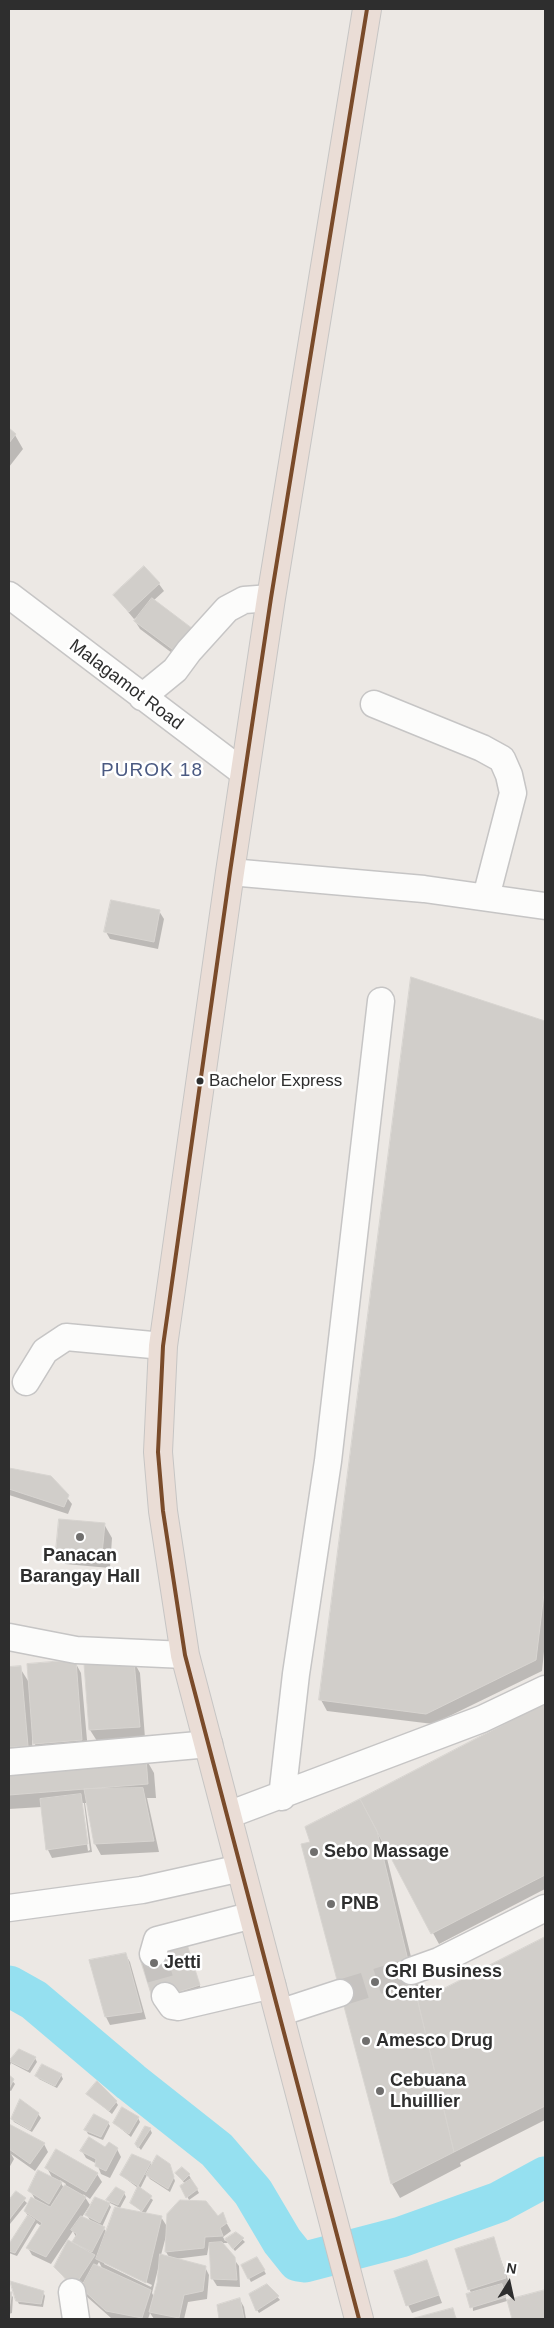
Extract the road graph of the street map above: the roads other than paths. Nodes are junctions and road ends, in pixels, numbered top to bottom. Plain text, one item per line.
1 (366, 9) edge
2 (9, 595) edge
3 (271, 598) junction
4 (142, 697) junction
5 (374, 704) dead end
6 (244, 773) junction
7 (230, 872) junction
8 (486, 897) junction
9 (545, 906) edge
10 (381, 1002) dead end
11 (164, 1346) junction
12 (26, 1382) dead end
13 (9, 1637) edge
14 (186, 1655) junction
15 (545, 1689) edge
16 (209, 1744) junction
17 (9, 1762) edge
18 (282, 1796) junction
19 (228, 1815) junction
20 (241, 1868) junction
21 (9, 1908) edge
22 (545, 1908) edge
23 (253, 1915) junction
24 (153, 1954) dead end
25 (410, 1971) tunnel mouth
26 (272, 1985) junction
27 (340, 1994) tunnel mouth
28 (165, 1996) dead end
29 (279, 2013) junction
30 (72, 2292) dead end
31 (356, 2309) edge
32 (76, 2319) edge

1 - 3 highway
2 - 4 street, Malagamot Road
3 - 4 street
3 - 6 highway
4 - 6 street, Malagamot Road
5 - 8 street
6 - 7 highway
7 - 8 street
7 - 11 highway
8 - 9 street
10 - 18 street
11 - 12 street
11 - 14 highway
13 - 14 street
14 - 16 highway
15 - 18 street
16 - 17 street
16 - 19 highway
18 - 19 street
19 - 20 highway
20 - 21 street
20 - 23 highway
22 - 25 street
23 - 24 street
23 - 26 highway
26 - 28 street
26 - 29 highway
27 - 29 street
29 - 31 highway
30 - 32 street

